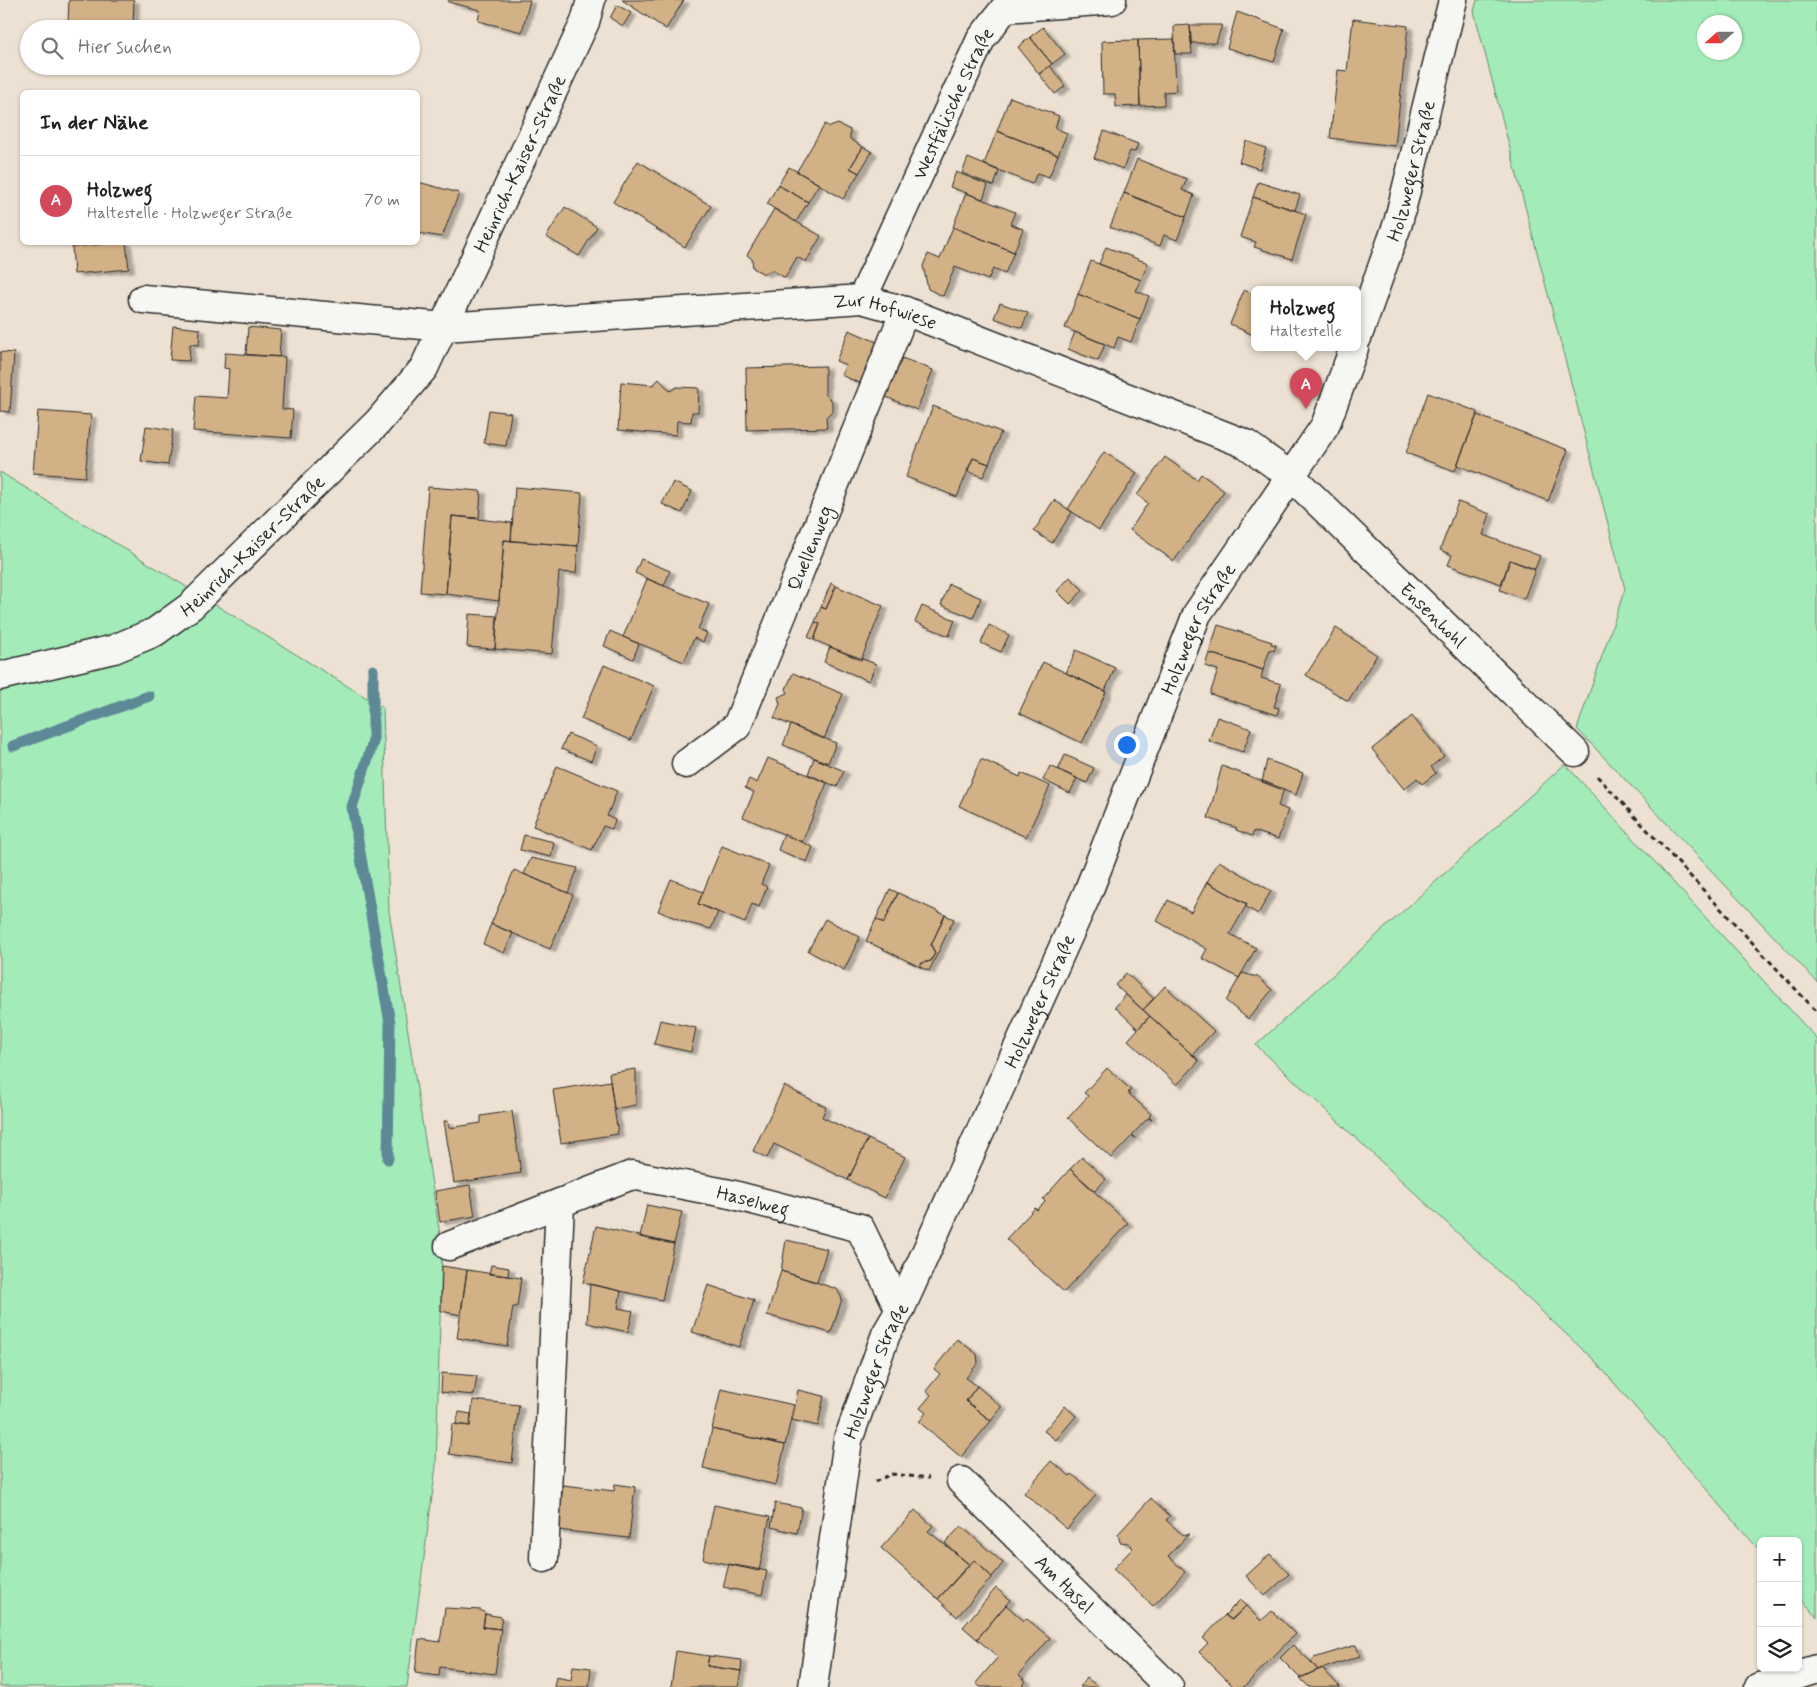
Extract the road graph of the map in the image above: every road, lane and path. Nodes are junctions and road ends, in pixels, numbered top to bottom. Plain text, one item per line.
1 (591, 0) edge
2 (1112, 0) edge
3 (1453, 0) edge
4 (143, 299) dead end
5 (862, 299) junction
6 (905, 311) junction
7 (444, 327) junction
8 (1361, 327) edge
9 (1353, 351) edge
10 (1292, 478) junction
11 (0, 676) edge
12 (1575, 752) joint
13 (686, 764) dead end
14 (1817, 1012) edge
15 (560, 1203) junction
16 (449, 1246) dead end
17 (900, 1310) junction
18 (961, 1481) joint
19 (840, 1510) junction
20 (544, 1558) dead end
21 (1817, 1670) edge
22 (814, 1687) edge
23 (1169, 1687) edge
24 (1759, 1687) edge

1 - 7 street, Heinrich-Kaiser-Straße
2 - 5 street, Westfälische Straße
3 - 8 street, Holzweger Straße
4 - 7 street
5 - 6 street, Zur Hofwiese
5 - 7 street, Zur Hofwiese
6 - 10 street, Zur Hofwiese
6 - 13 street, Quellenweg
7 - 11 street, Heinrich-Kaiser-Straße
9 - 10 street, Holzweger Straße
10 - 12 street, Ensenhohl
10 - 17 street, Holzweger Straße
12 - 14 path
15 - 16 street, Haselweg
15 - 17 street, Haselweg
15 - 20 street
17 - 19 street, Holzweger Straße
18 - 19 path
18 - 23 street, Am Hasel
19 - 22 street, Holzweger Straße
21 - 24 street

